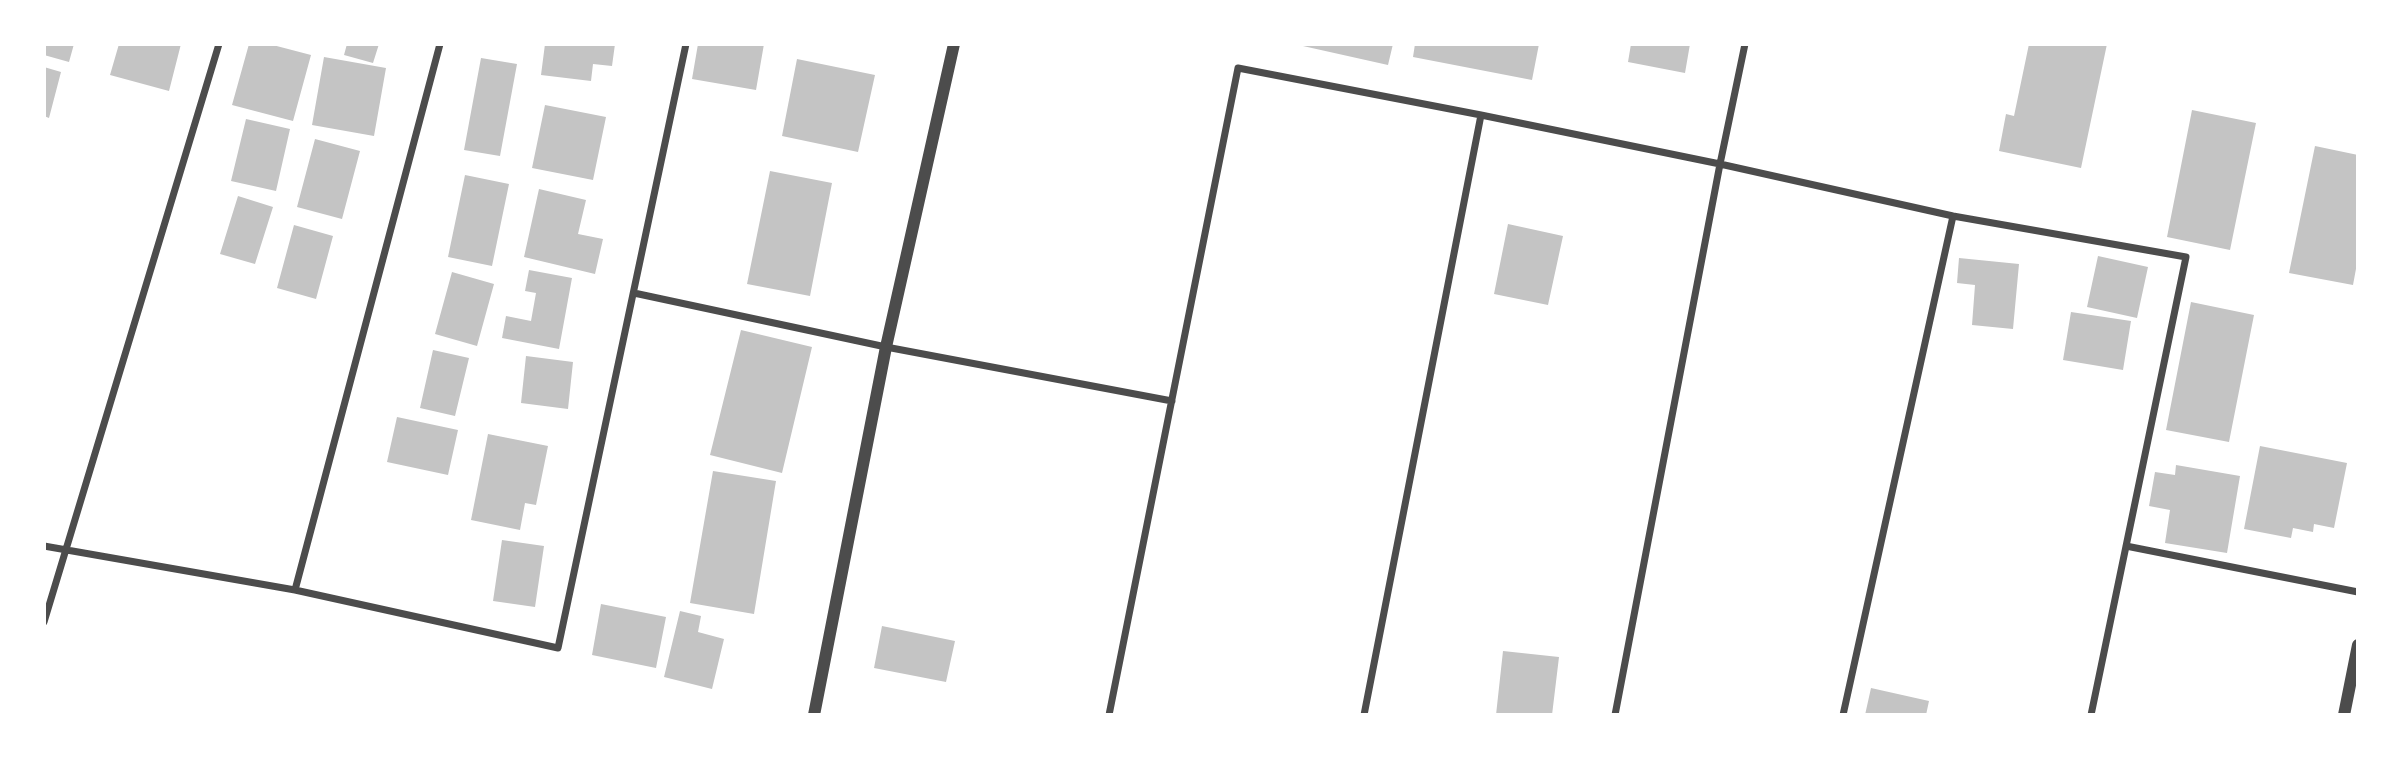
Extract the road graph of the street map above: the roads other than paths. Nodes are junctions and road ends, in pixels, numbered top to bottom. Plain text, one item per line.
1 (219, 44) edge
2 (440, 44) edge
3 (686, 44) edge
4 (954, 44) edge
5 (1745, 44) edge
6 (1481, 116) junction
7 (1720, 163) junction
8 (1953, 216) junction
9 (634, 293) junction
10 (886, 347) junction
11 (1172, 401) junction
12 (2126, 546) junction
13 (44, 547) edge
14 (65, 551) junction
15 (295, 590) junction
16 (2358, 592) edge
17 (44, 622) edge
18 (2358, 645) edge
19 (814, 715) edge
20 (1109, 715) edge
21 (1364, 715) edge
22 (1615, 715) edge
23 (1843, 715) edge
24 (2091, 715) edge
25 (2344, 715) edge

1 - 14 street
2 - 15 street
3 - 9 street
4 - 10 street
5 - 7 street
6 - 7 street
6 - 11 street
6 - 21 street
7 - 8 street
7 - 22 street
8 - 12 street
8 - 23 street
9 - 10 street
9 - 15 street
10 - 11 street
10 - 19 street
11 - 20 street
12 - 16 street
12 - 24 street
13 - 14 street
14 - 15 street
14 - 17 street
18 - 25 street

